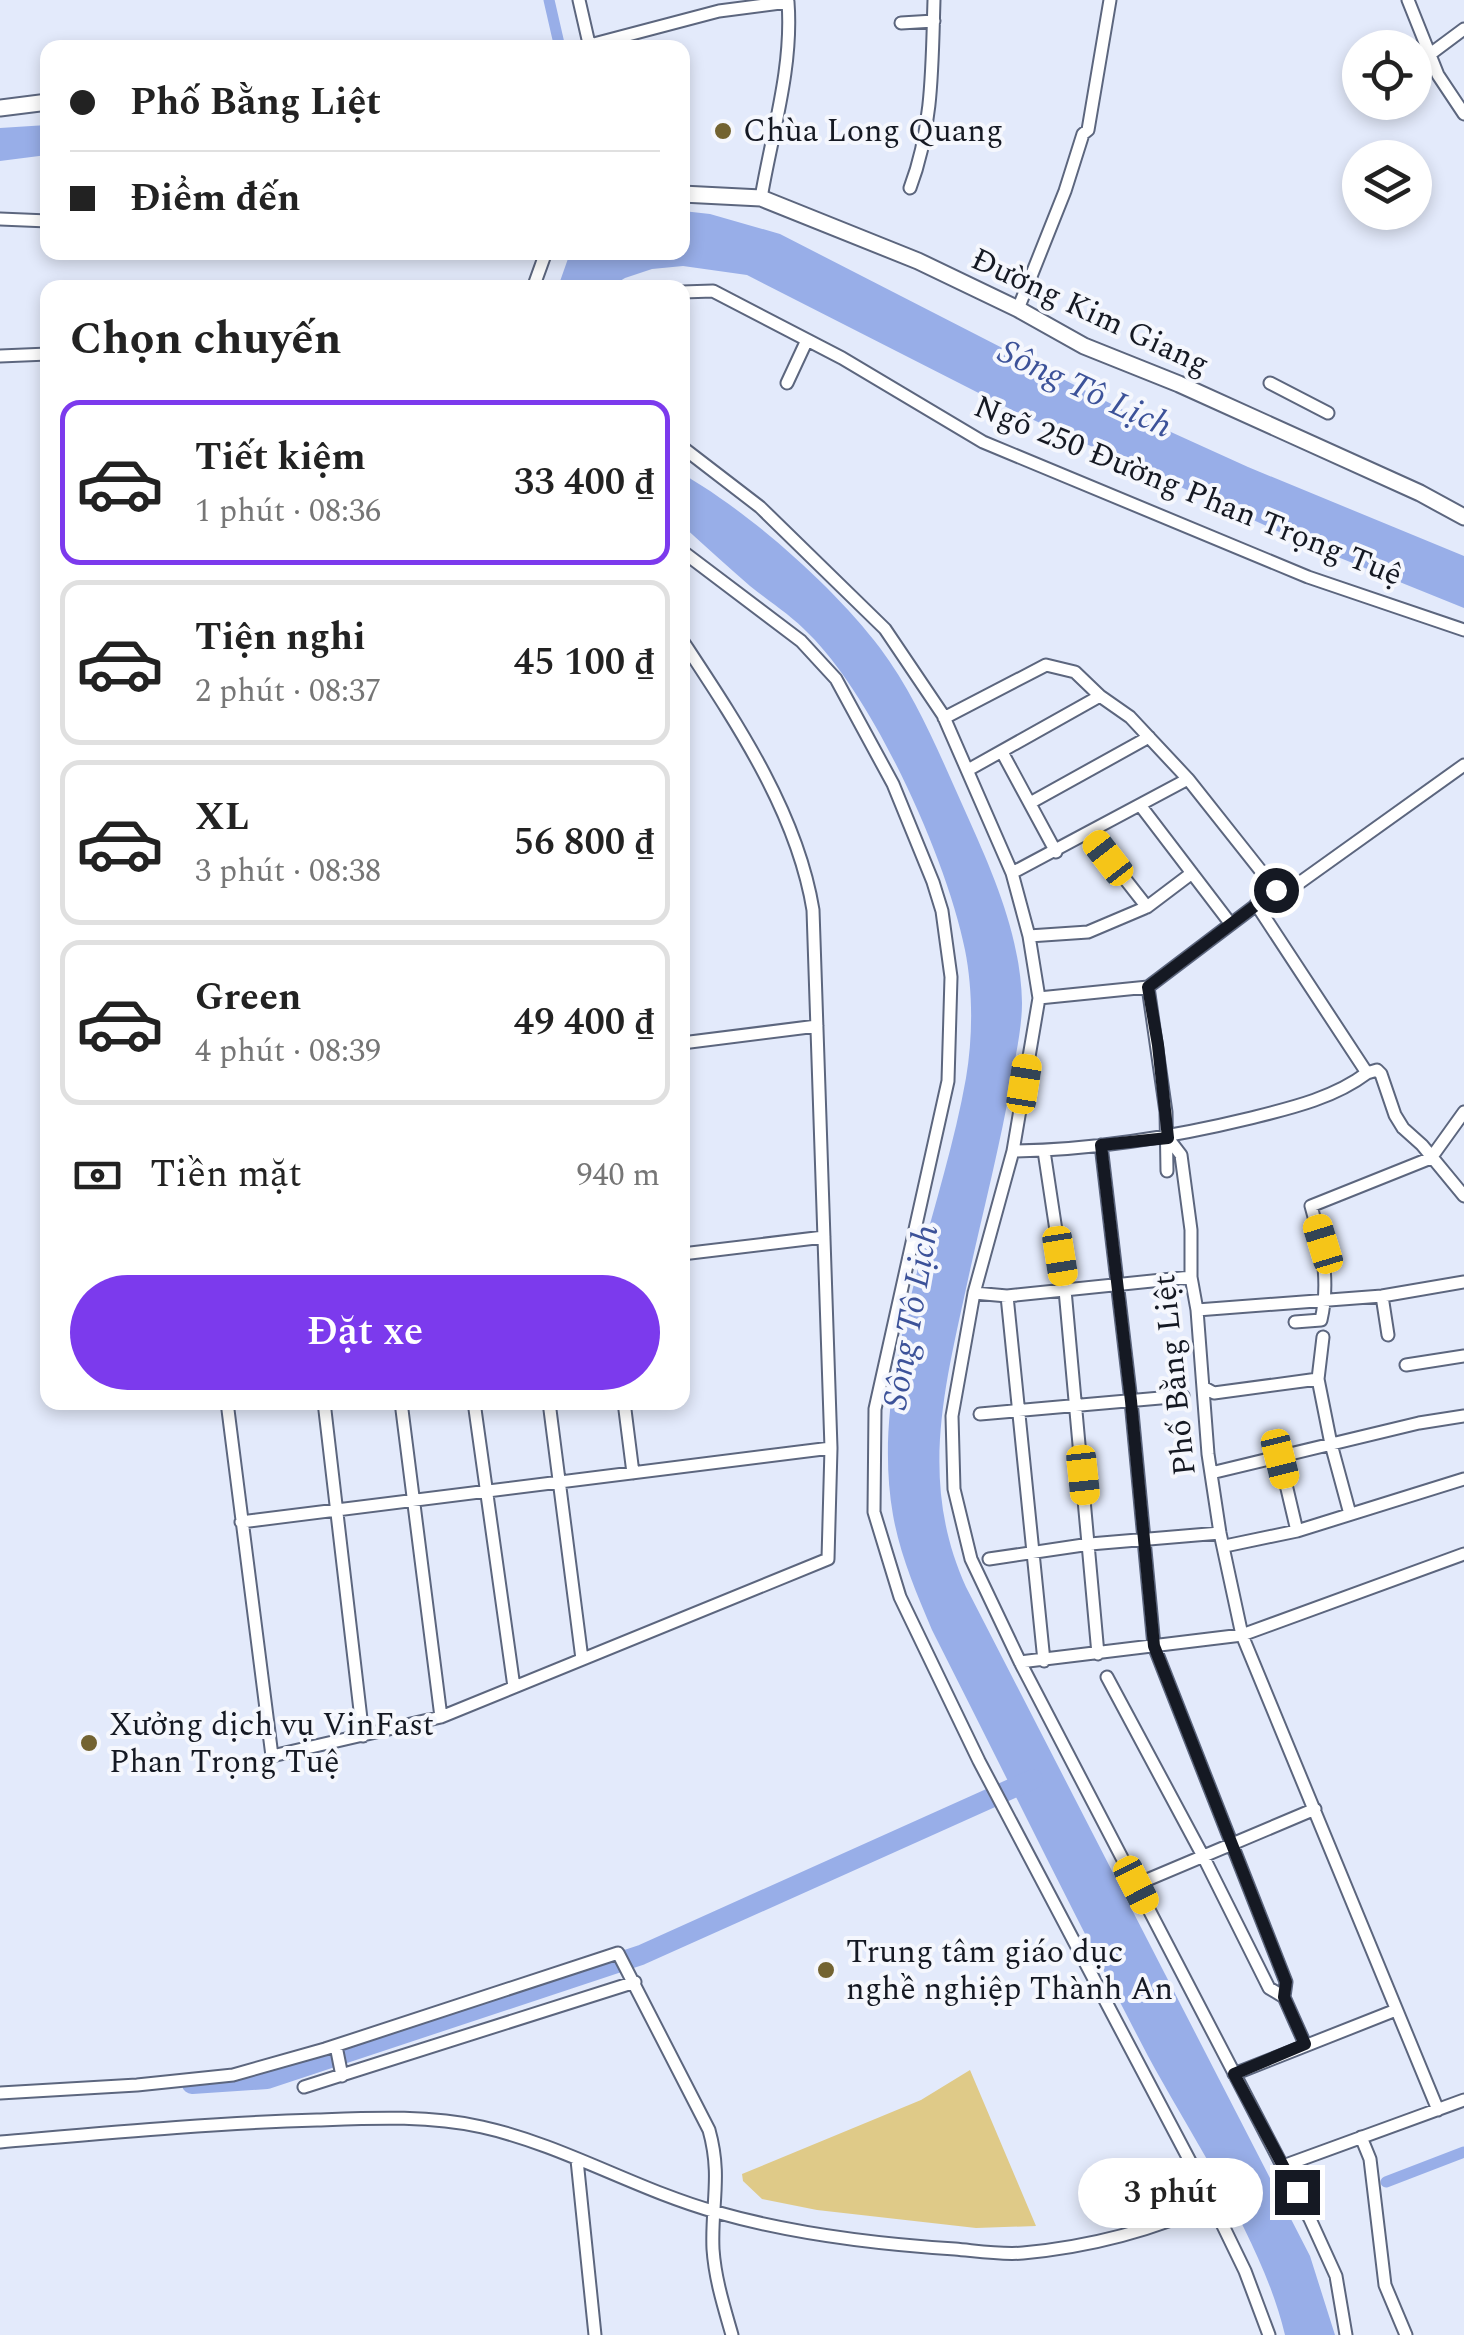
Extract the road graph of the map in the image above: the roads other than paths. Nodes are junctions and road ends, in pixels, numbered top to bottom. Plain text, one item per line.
1 (579, 0) edge
2 (934, 0) edge
3 (1110, 0) edge
4 (1408, 0) edge
5 (788, 2) edge
6 (755, 3) edge
7 (934, 21) junction
8 (900, 23) dead end
9 (1464, 29) edge
10 (1420, 30) edge
11 (589, 40) edge
12 (612, 40) edge
13 (1432, 53) edge
14 (1432, 60) edge
15 (40, 103) edge
16 (0, 108) edge
17 (1464, 114) edge
18 (910, 188) dead end
19 (690, 194) edge
20 (762, 198) junction
21 (0, 219) edge
22 (40, 221) edge
23 (690, 292) edge
24 (1018, 309) junction
25 (807, 340) junction
26 (40, 354) edge
27 (0, 356) edge
28 (787, 383) dead end
29 (1270, 383) dead end
30 (1328, 413) dead end
31 (690, 453) edge
32 (1464, 517) edge
33 (690, 556) edge
34 (1464, 630) edge
35 (690, 653) edge
36 (1100, 696) junction
37 (944, 718) junction
38 (1149, 738) junction
39 (1002, 752) junction
40 (1464, 765) edge
41 (968, 770) junction
42 (1188, 779) junction
43 (1030, 804) junction
44 (1140, 805) junction
45 (1090, 834) junction
46 (1056, 852) junction
47 (1012, 873) junction
48 (1192, 873) junction
49 (1276, 890) junction
50 (1256, 904) junction
51 (1147, 908) junction
52 (1230, 923) junction
53 (1029, 936) junction
54 (1148, 987) junction
55 (1039, 998) junction
56 (817, 1026) junction
57 (690, 1042) edge
58 (1366, 1072) junction
59 (1464, 1112) edge
60 (1168, 1138) junction
61 (1101, 1145) junction
62 (1044, 1150) junction
63 (1013, 1151) junction
64 (1431, 1158) junction
65 (1167, 1171) dead end
66 (1464, 1196) edge
67 (824, 1237) junction
68 (690, 1253) edge
69 (1191, 1277) junction
70 (1464, 1282) edge
71 (1118, 1284) junction
72 (1065, 1290) junction
73 (974, 1293) junction
74 (1007, 1296) junction
75 (1382, 1296) junction
76 (1326, 1299) junction
77 (1197, 1310) junction
78 (1295, 1322) dead end
79 (1388, 1334) dead end
80 (1323, 1336) dead end
81 (1460, 1357) edge
82 (1406, 1365) dead end
83 (1318, 1379) junction
84 (1204, 1387) junction
85 (1183, 1396) dead end
86 (1131, 1401) junction
87 (1076, 1406) junction
88 (227, 1410) edge
89 (325, 1410) edge
90 (401, 1410) edge
91 (475, 1410) edge
92 (550, 1410) edge
93 (625, 1410) edge
94 (1020, 1412) junction
95 (980, 1414) dead end
96 (1464, 1416) edge
97 (1331, 1444) junction
98 (831, 1448) junction
99 (1280, 1459) junction
100 (633, 1473) junction
101 (1211, 1473) junction
102 (1464, 1479) edge
103 (559, 1482) junction
104 (485, 1492) junction
105 (413, 1500) junction
106 (338, 1510) junction
107 (1350, 1514) junction
108 (241, 1522) junction
109 (1298, 1531) junction
110 (1223, 1540) junction
111 (1142, 1541) junction
112 (1090, 1544) junction
113 (1032, 1551) junction
114 (1464, 1554) edge
115 (989, 1559) dead end
116 (1242, 1635) junction
117 (1154, 1646) junction
118 (1098, 1654) junction
119 (582, 1659) junction
120 (1044, 1660) junction
121 (1020, 1662) junction
122 (1107, 1677) dead end
123 (514, 1687) junction
124 (442, 1717) junction
125 (363, 1736) junction
126 (1315, 1809) junction
127 (1231, 1846) junction
128 (1204, 1858) junction
129 (1136, 1885) junction
130 (635, 1982) junction
131 (1284, 1997) junction
132 (1396, 2010) junction
133 (1305, 2044) junction
134 (337, 2053) junction
135 (1234, 2074) junction
136 (342, 2076) junction
137 (304, 2087) dead end
138 (0, 2092) edge
139 (1464, 2100) edge
140 (1438, 2110) junction
141 (1361, 2137) junction
142 (0, 2142) edge
143 (577, 2160) junction
144 (1284, 2166) junction
145 (1212, 2203) junction
146 (715, 2212) junction
147 (596, 2335) edge
148 (732, 2335) edge
149 (1269, 2335) edge
150 (1346, 2335) edge
151 (1406, 2335) edge

1 - 11 street
2 - 7 street
3 - 24 street
4 - 10 street
5 - 6 street
5 - 20 street
6 - 12 street
7 - 8 street
7 - 18 street
9 - 13 street
14 - 17 street
15 - 16 main road
19 - 20 main road, Đường Kim Giang
20 - 24 main road, Đường Kim Giang
21 - 22 street
23 - 25 street, Ngõ 250 Đường Phan Trọng Tuệ
24 - 32 main road, Đường Kim Giang
25 - 28 street
25 - 34 street, Ngõ 250 Đường Phan Trọng Tuệ
26 - 27 street
29 - 30 street
31 - 37 street
33 - 145 street
35 - 56 street
36 - 37 street
36 - 38 street
36 - 39 street
37 - 41 street
38 - 42 street
38 - 43 street
39 - 41 street
39 - 43 street
40 - 49 street
41 - 47 street
42 - 44 street
42 - 49 street
43 - 46 street
44 - 45 street
44 - 48 street
45 - 46 street
45 - 51 street
46 - 47 street
47 - 53 street
48 - 51 street
48 - 52 street
49 - 50 street
50 - 52 street
50 - 58 street
51 - 53 street
52 - 54 street
53 - 55 street
54 - 55 street
54 - 60 street, Phố Bằng Liệt
55 - 63 street
56 - 57 street
56 - 67 street
58 - 60 street
58 - 64 street
59 - 64 street
60 - 61 street
60 - 65 street
60 - 69 street, Phố Bằng Liệt
61 - 62 street
61 - 71 street
62 - 63 street
62 - 72 street
63 - 73 street
64 - 66 street
64 - 76 street
67 - 68 street
67 - 98 street
69 - 71 street
69 - 77 street, Phố Bằng Liệt
70 - 75 street
71 - 72 street
71 - 86 street
72 - 74 street
72 - 87 street
73 - 74 street
73 - 121 street
74 - 94 street
75 - 76 street
75 - 79 street
76 - 77 street
76 - 78 street
77 - 84 street, Phố Bằng Liệt
80 - 83 street
81 - 82 street
83 - 84 street
83 - 97 street
84 - 101 street, Phố Bằng Liệt
85 - 86 street
86 - 87 street
86 - 111 street
87 - 94 street
87 - 112 street
88 - 108 street
89 - 106 street
90 - 105 street
91 - 104 street
92 - 103 street
93 - 100 street
94 - 95 street
94 - 113 street
96 - 97 street
97 - 99 street
97 - 107 street
98 - 100 street
98 - 119 street
99 - 101 street
99 - 109 street
100 - 103 street
101 - 110 street, Phố Bằng Liệt
102 - 107 street
103 - 104 street
103 - 119 street
104 - 105 street
104 - 123 street
105 - 106 street
105 - 124 street
106 - 108 street
106 - 125 street
107 - 109 street
108 - 125 street
109 - 110 street
110 - 111 street
110 - 116 street, Phố Bằng Liệt
111 - 112 street
111 - 117 street
112 - 113 street
112 - 118 street
113 - 115 street
113 - 120 street
114 - 116 street
116 - 117 street
116 - 126 street, Phố Bằng Liệt
117 - 118 street
117 - 127 street
118 - 120 street
119 - 123 street
120 - 121 street
121 - 129 street
122 - 128 street
123 - 124 street
124 - 125 street
126 - 127 street
126 - 132 street, Phố Bằng Liệt
127 - 128 street
127 - 131 street
128 - 129 street
128 - 131 street
129 - 135 street
130 - 134 street
130 - 136 street
130 - 146 street
131 - 133 street
132 - 133 street
132 - 140 street, Phố Bằng Liệt
133 - 135 street
134 - 136 street
134 - 138 street
135 - 144 street
136 - 137 street
139 - 140 street
140 - 141 street
141 - 144 street
141 - 151 street
142 - 143 street
143 - 146 street
143 - 147 street
144 - 150 street
145 - 146 street
145 - 149 street
146 - 148 street

